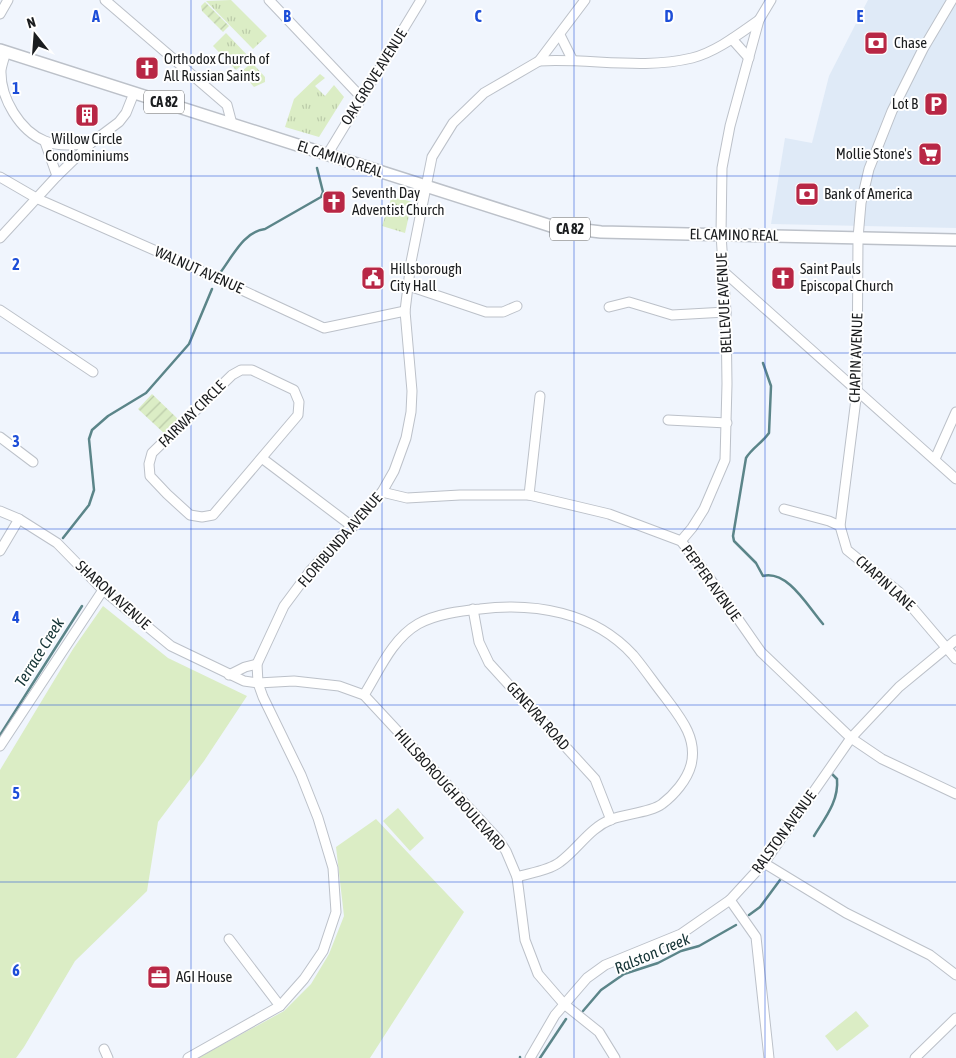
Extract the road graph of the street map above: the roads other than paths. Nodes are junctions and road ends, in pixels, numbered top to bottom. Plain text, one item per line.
1 (8, 0) edge
2 (105, 0) edge
3 (270, 0) edge
4 (585, 0) edge
5 (771, 0) edge
6 (952, 0) edge
7 (417, 2) edge
8 (0, 14) edge
9 (759, 20) junction
10 (560, 35) junction
11 (732, 40) junction
12 (3, 51) edge
13 (748, 58) junction
14 (572, 59) junction
15 (539, 60) junction
16 (134, 93) junction
17 (362, 98) junction
18 (232, 124) junction
19 (45, 142) junction
20 (91, 144) junction
21 (327, 155) junction
22 (57, 176) junction
23 (0, 177) edge
24 (425, 186) junction
25 (38, 199) junction
26 (721, 234) junction
27 (0, 238) edge
28 (858, 238) junction
29 (956, 240) edge
30 (723, 271) junction
31 (408, 286) junction
32 (517, 306) dead end
33 (609, 307) dead end
34 (0, 310) edge
35 (405, 311) junction
36 (726, 312) junction
37 (93, 372) dead end
38 (857, 390) junction
39 (540, 396) dead end
40 (956, 412) edge
41 (668, 420) dead end
42 (727, 423) junction
43 (0, 438) edge
44 (264, 459) junction
45 (935, 459) junction
46 (33, 462) dead end
47 (956, 479) edge
48 (382, 492) junction
49 (529, 496) junction
50 (784, 509) dead end
51 (0, 510) edge
52 (19, 519) junction
53 (840, 526) junction
54 (353, 527) junction
55 (680, 541) junction
56 (0, 550) edge
57 (103, 590) junction
58 (473, 609) junction
59 (956, 640) edge
60 (947, 646) junction
61 (956, 658) edge
62 (257, 664) junction
63 (229, 675) junction
64 (258, 683) junction
65 (364, 696) junction
66 (851, 738) junction
67 (0, 746) edge
68 (956, 794) edge
69 (611, 820) junction
70 (764, 863) junction
71 (517, 877) junction
72 (730, 900) junction
73 (229, 939) dead end
74 (956, 975) edge
75 (564, 1004) junction
76 (280, 1006) junction
77 (956, 1018) edge
78 (188, 1058) edge
79 (530, 1058) edge
80 (614, 1058) edge
81 (769, 1058) edge
82 (915, 1058) edge

1 - 8 street
2 - 18 street
3 - 17 street
4 - 10 street, FLORIBUNDA AVENUE
5 - 9 street, BELLEVUE AVENUE
6 - 28 street, CHAPIN AVENUE
7 - 17 street, OAK GROVE AVENUE
9 - 11 street
9 - 13 street, BELLEVUE AVENUE
10 - 14 street
10 - 15 street, FLORIBUNDA AVENUE
11 - 13 street
11 - 14 street
12 - 16 main road, EL CAMINO REAL / CA 82
12 - 19 street
13 - 26 street, BELLEVUE AVENUE
14 - 15 street
15 - 24 street, FLORIBUNDA AVENUE
16 - 18 main road, EL CAMINO REAL / CA 82
16 - 20 street
17 - 21 street, OAK GROVE AVENUE
18 - 21 main road, EL CAMINO REAL / CA 82
19 - 20 street
19 - 22 street
20 - 22 street
21 - 24 main road, EL CAMINO REAL / CA 82
22 - 25 street
23 - 25 street, WALNUT AVENUE
24 - 26 main road, EL CAMINO REAL / CA 82
24 - 31 street, FLORIBUNDA AVENUE
25 - 27 street
25 - 35 street, WALNUT AVENUE
26 - 28 main road, EL CAMINO REAL / CA 82
26 - 30 street, BELLEVUE AVENUE
28 - 29 main road, EL CAMINO REAL / CA 82
28 - 38 street, CHAPIN AVENUE
30 - 36 street, BELLEVUE AVENUE
30 - 38 street
31 - 32 street
31 - 35 street, FLORIBUNDA AVENUE
33 - 36 street
34 - 37 street
35 - 48 street, FLORIBUNDA AVENUE
36 - 42 street, BELLEVUE AVENUE
38 - 45 street
38 - 53 street, CHAPIN AVENUE
39 - 49 street
40 - 45 street
41 - 42 street
42 - 55 street, BELLEVUE AVENUE
43 - 46 street
44 - 44 street, FAIRWAY CIRCLE
44 - 54 street
45 - 47 street
48 - 49 street, PEPPER AVENUE
48 - 54 street, FLORIBUNDA AVENUE
49 - 55 street, PEPPER AVENUE
50 - 53 street
51 - 52 street, SHARON AVENUE
52 - 56 street
52 - 57 street, SHARON AVENUE
53 - 60 street, CHAPIN LANE
54 - 62 street, FLORIBUNDA AVENUE
55 - 66 street, PEPPER AVENUE
57 - 63 street, SHARON AVENUE
57 - 67 street
58 - 65 street
58 - 69 street, GENEVRA ROAD
58 - 69 street
59 - 60 street, RALSTON AVENUE
60 - 61 street, CHAPIN LANE
60 - 66 street, RALSTON AVENUE
62 - 63 street
62 - 64 street, FLORIBUNDA AVENUE
63 - 64 street, SHARON AVENUE
64 - 65 street, HILLSBOROUGH BOULEVARD
64 - 76 street, FLORIBUNDA AVENUE
65 - 71 street, HILLSBOROUGH BOULEVARD
66 - 68 street, PEPPER AVENUE
66 - 70 street, RALSTON AVENUE
69 - 71 street
70 - 72 street, RALSTON AVENUE
70 - 74 street
71 - 75 street, HILLSBOROUGH BOULEVARD
72 - 75 street, RALSTON AVENUE
72 - 81 street
73 - 76 street
75 - 79 street, RALSTON AVENUE
75 - 80 street, HILLSBOROUGH BOULEVARD
76 - 78 street, FLORIBUNDA AVENUE
77 - 82 street

